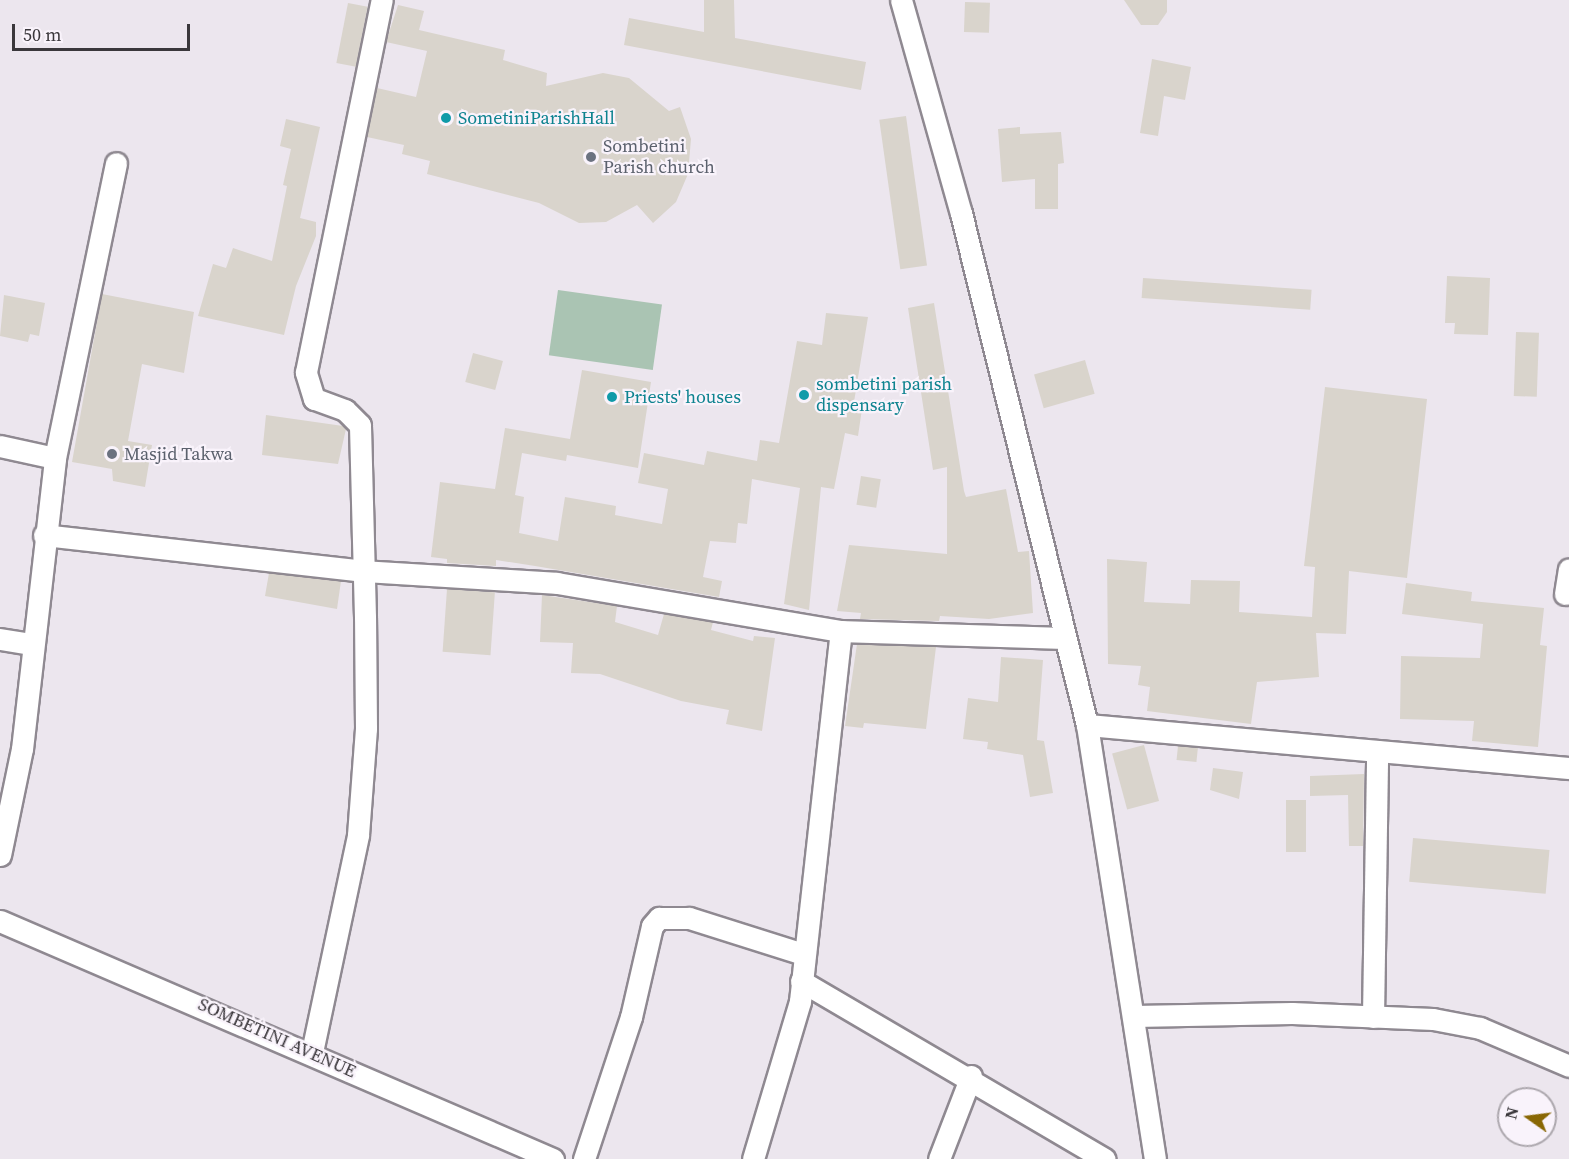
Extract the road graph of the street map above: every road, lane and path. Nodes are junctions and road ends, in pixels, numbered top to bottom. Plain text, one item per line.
1 (382, 0) edge
2 (901, 0) edge
3 (116, 163) dead end
4 (0, 446) edge
5 (55, 458) junction
6 (44, 535) junction
7 (1569, 569) edge
8 (363, 571) junction
9 (1565, 594) dead end
10 (841, 631) junction
11 (1062, 638) junction
12 (0, 639) edge
13 (32, 644) junction
14 (1087, 725) junction
15 (1377, 751) junction
16 (1569, 768) edge
17 (0, 855) edge
18 (0, 921) edge
19 (804, 954) junction
20 (801, 981) junction
21 (1134, 1016) junction
22 (1373, 1017) junction
23 (312, 1052) junction
24 (1569, 1066) edge
25 (971, 1076) junction
26 (553, 1159) edge
27 (584, 1159) edge
28 (753, 1159) edge
29 (939, 1159) edge
30 (1105, 1159) edge
31 (1155, 1159) edge

1 - 8 street
2 - 11 street
3 - 5 street
4 - 5 street
5 - 6 street
6 - 8 street
6 - 13 street
7 - 9 street
8 - 10 street
8 - 23 street
10 - 11 street
10 - 19 street
11 - 14 street
12 - 13 street
13 - 17 street
14 - 15 street
14 - 21 street
15 - 16 street
15 - 22 street
18 - 23 street, SOMBETINI AVENUE
19 - 20 street
19 - 27 street
20 - 25 street
20 - 28 street
21 - 22 street
21 - 31 street
22 - 24 street
23 - 26 street, SOMBETINI AVENUE
25 - 29 street
25 - 30 street

